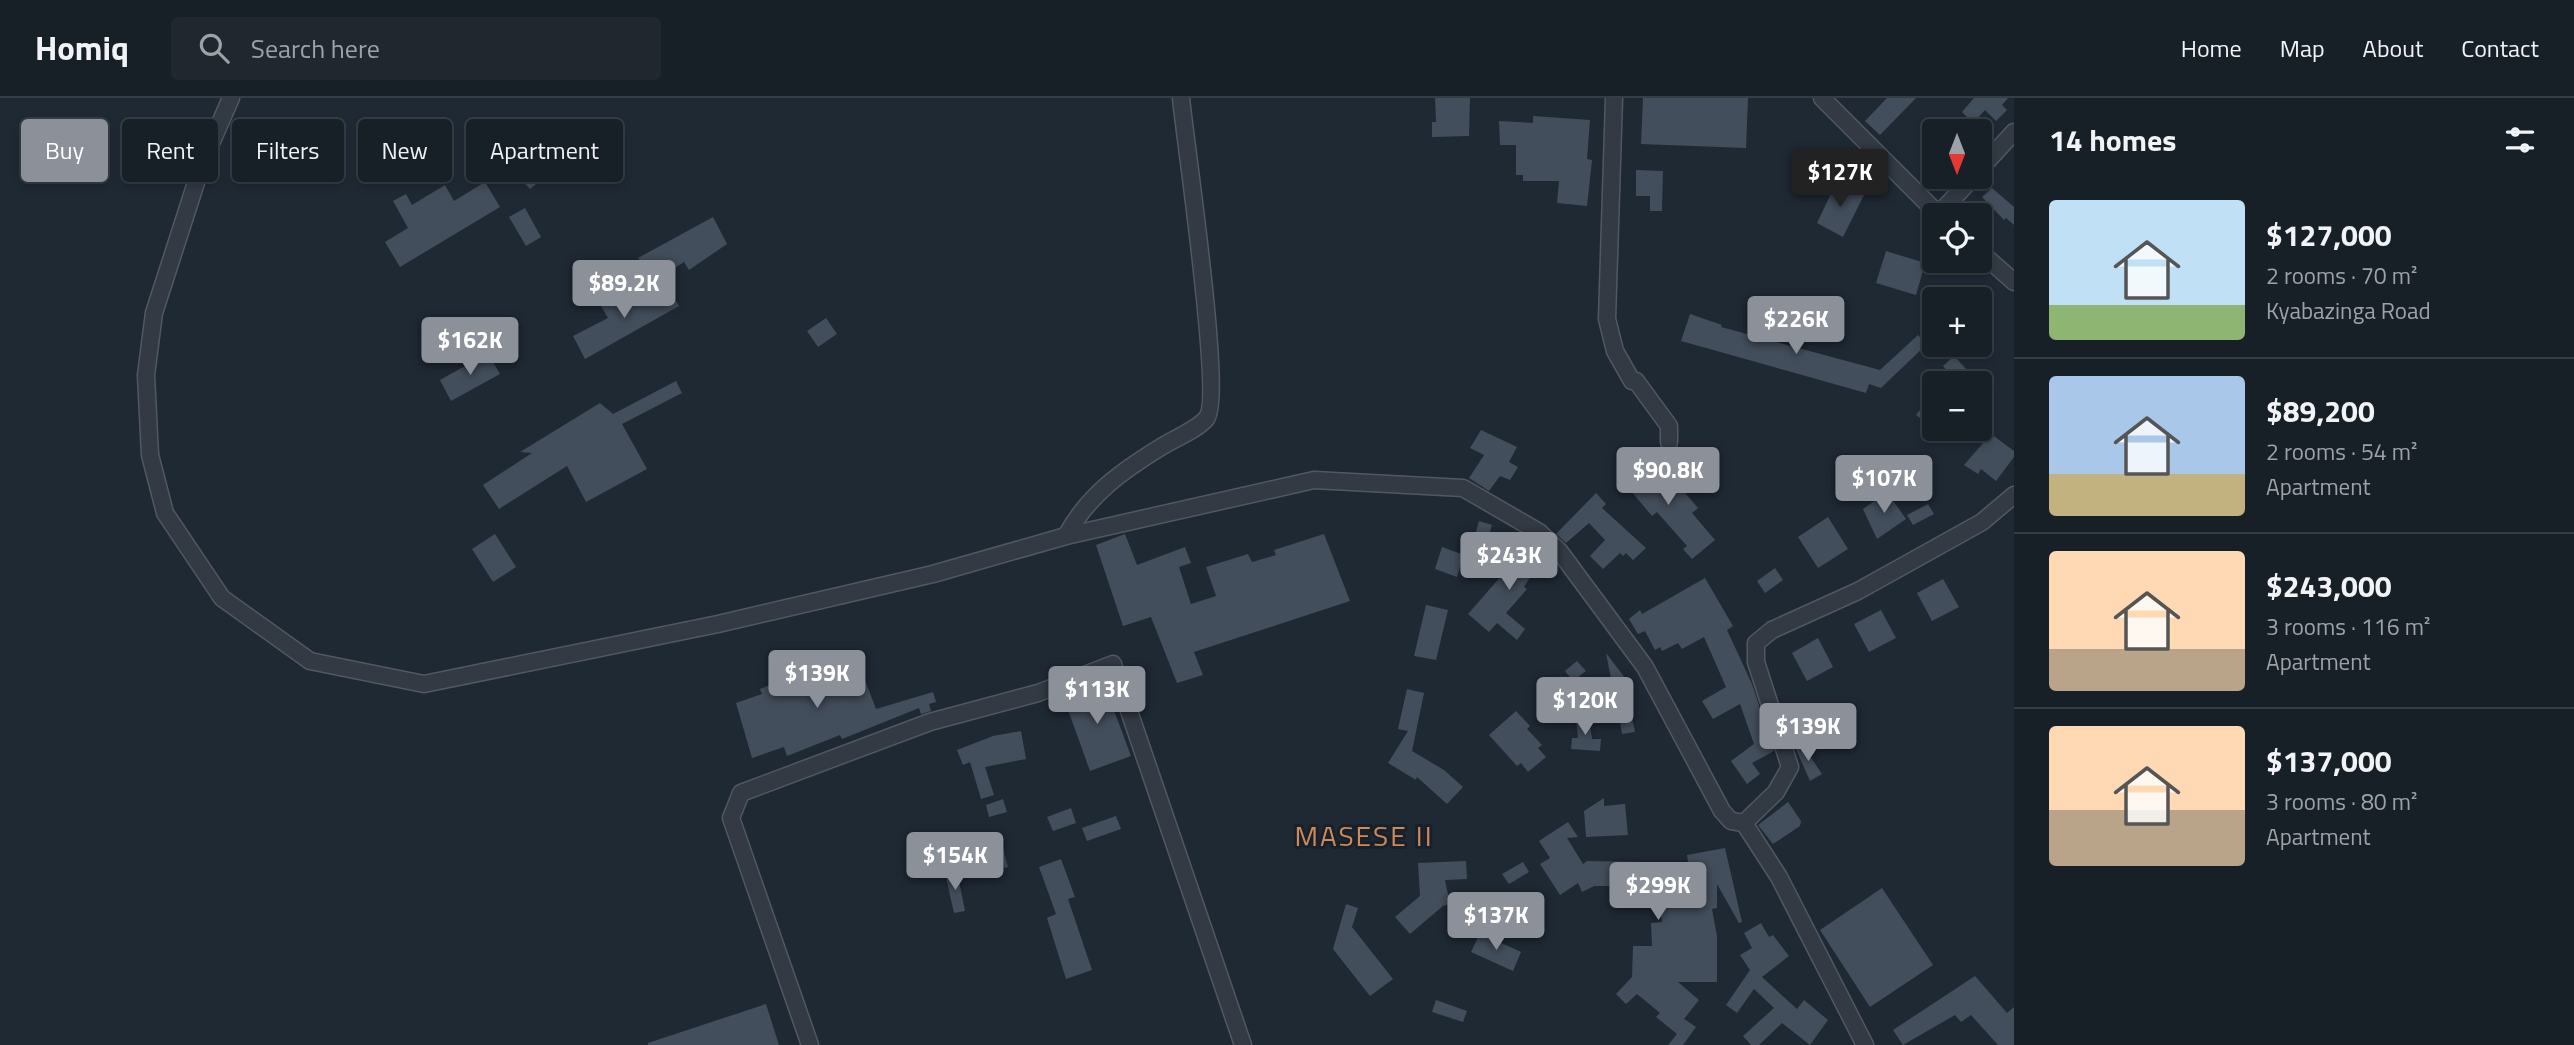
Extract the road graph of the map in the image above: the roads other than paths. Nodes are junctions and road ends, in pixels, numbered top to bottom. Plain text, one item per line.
1 (231, 98) edge
2 (1181, 98) edge
3 (1614, 98) edge
4 (1822, 98) edge
5 (2014, 132) edge
6 (1992, 156) edge
7 (1962, 189) edge
8 (1927, 203) edge
9 (1950, 203) edge
10 (1992, 263) edge
11 (2014, 282) edge
12 (1669, 442) dead end
13 (2014, 495) edge
14 (1066, 536) junction
15 (1744, 823) junction
16 (810, 1045) edge
17 (1243, 1045) edge
18 (1865, 1045) edge

1 - 14 street
2 - 14 street
3 - 12 street
4 - 8 street
5 - 6 street
7 - 9 street
10 - 11 street
13 - 15 street
14 - 15 street
15 - 18 street
16 - 17 street

